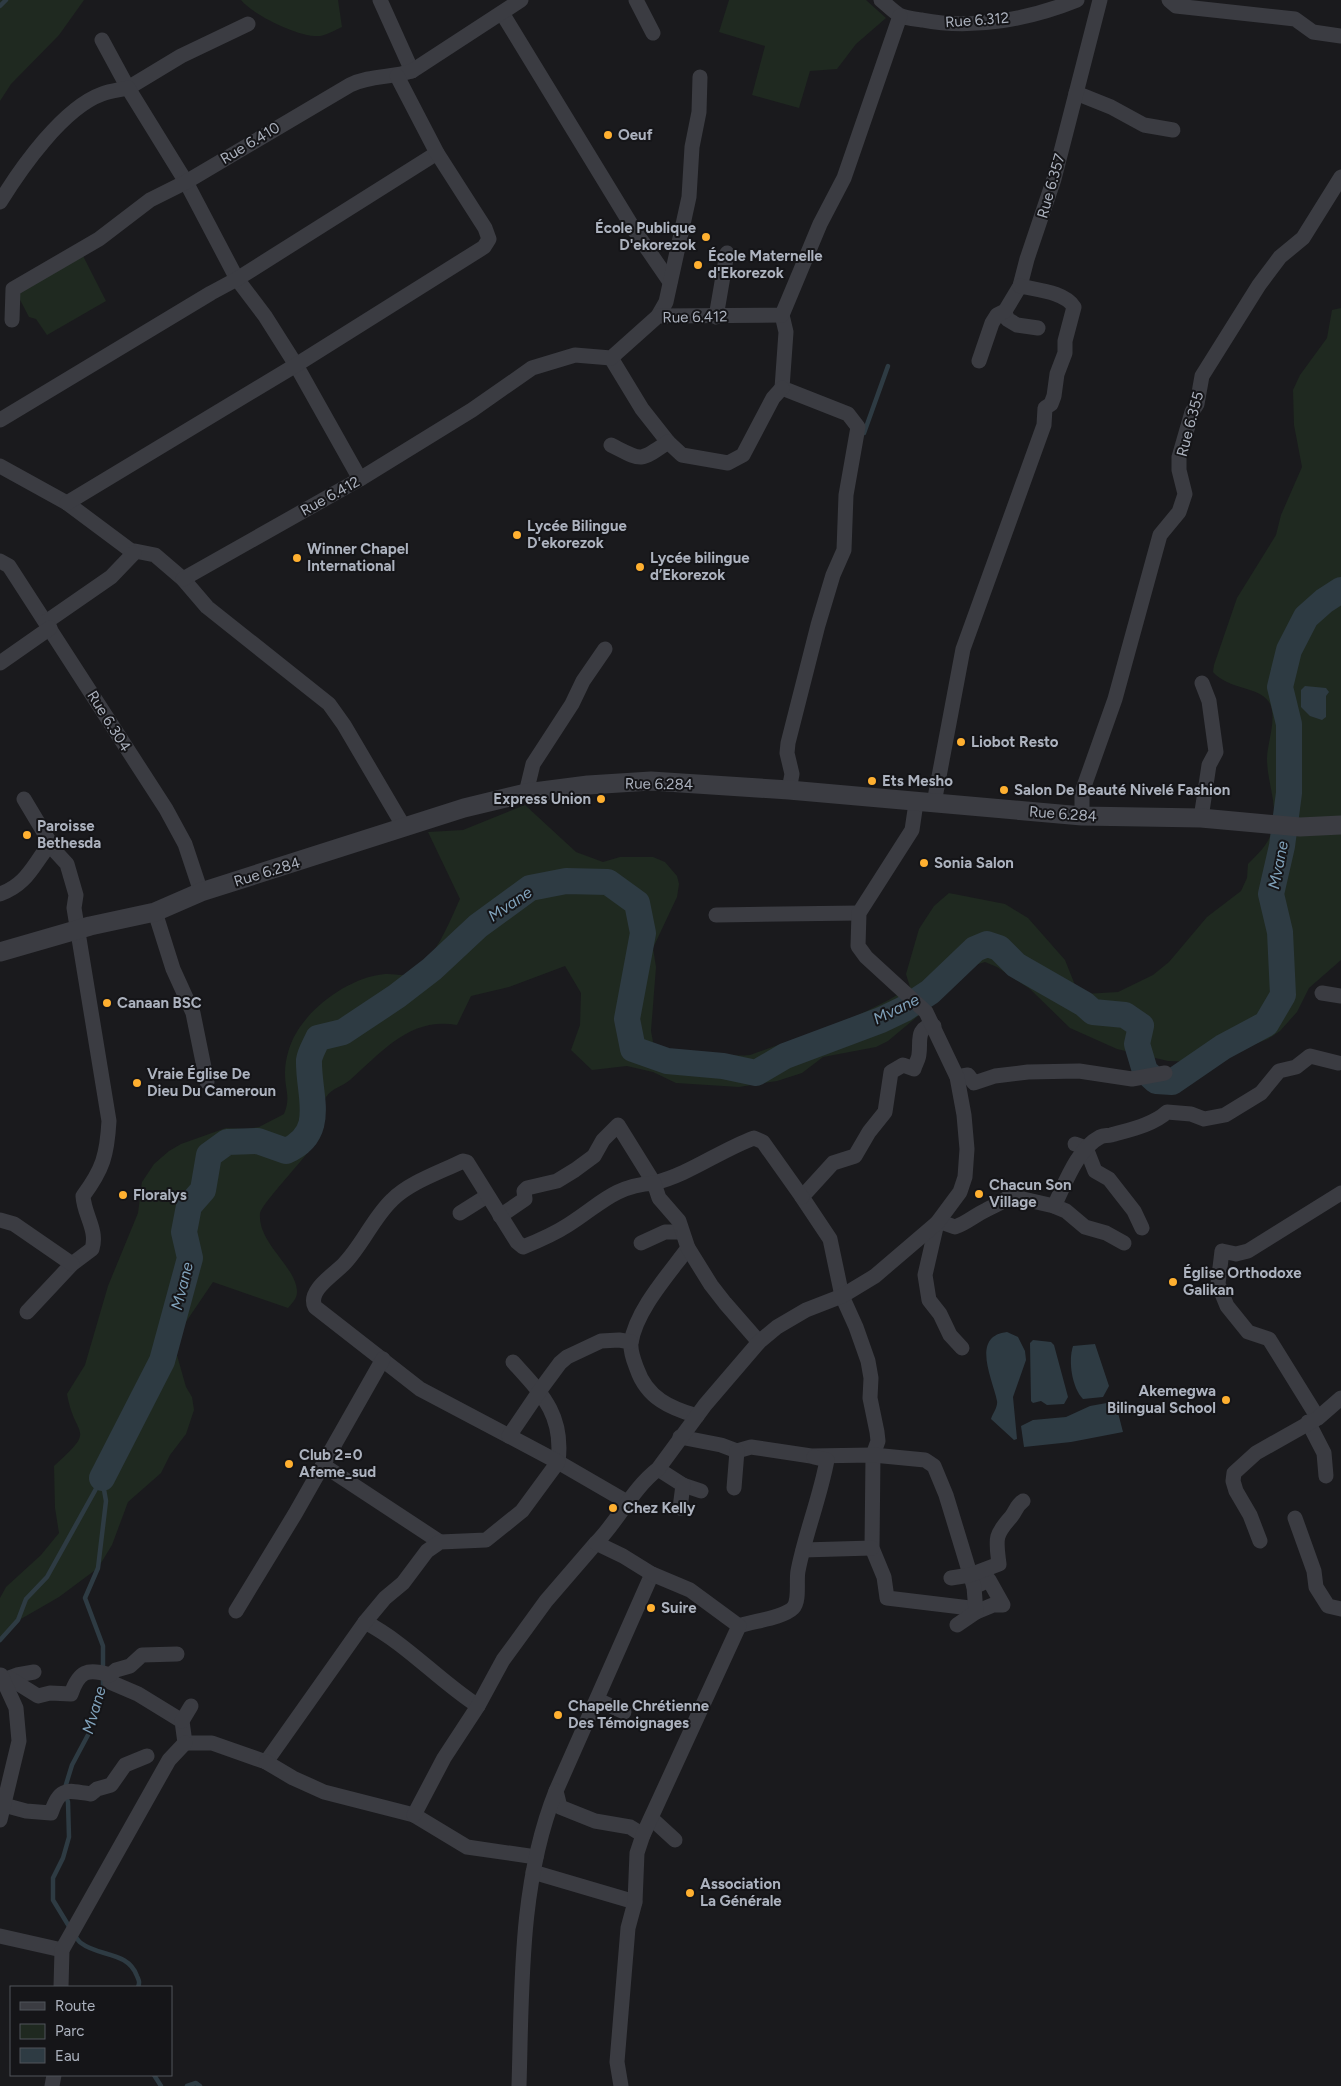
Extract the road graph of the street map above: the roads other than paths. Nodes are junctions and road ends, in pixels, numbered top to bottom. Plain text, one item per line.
1 (380, 0) edge
2 (521, 0) edge
3 (636, 0) edge
4 (881, 0) edge
5 (1078, 0) edge
6 (1100, 0) edge
7 (1169, 0) edge
8 (502, 13) junction
9 (900, 16) junction
10 (248, 24) dead end
11 (653, 33) dead end
12 (1341, 36) edge
13 (102, 40) dead end
14 (412, 71) junction
15 (397, 76) junction
16 (700, 77) dead end
17 (128, 88) junction
18 (1076, 93) junction
19 (1173, 130) dead end
20 (437, 153) junction
21 (1341, 177) edge
22 (186, 182) junction
23 (0, 202) edge
24 (727, 253) dead end
25 (237, 279) junction
26 (670, 282) junction
27 (1020, 286) junction
28 (1005, 311) junction
29 (782, 315) junction
30 (658, 316) junction
31 (716, 317) junction
32 (12, 320) dead end
33 (1038, 328) dead end
34 (611, 358) junction
35 (979, 361) dead end
36 (296, 365) junction
37 (782, 388) junction
38 (0, 420) edge
39 (668, 442) junction
40 (611, 446) dead end
41 (0, 466) edge
42 (360, 479) junction
43 (67, 503) junction
44 (134, 553) junction
45 (0, 561) edge
46 (183, 579) junction
47 (48, 625) junction
48 (605, 649) dead end
49 (0, 664) edge
50 (1202, 683) dead end
51 (788, 790) junction
52 (526, 792) junction
53 (24, 799) dead end
54 (925, 803) junction
55 (1082, 816) junction
56 (1201, 818) junction
57 (1341, 825) edge
58 (404, 827) junction
59 (51, 842) junction
60 (201, 892) junction
61 (0, 894) edge
62 (155, 912) junction
63 (859, 913) junction
64 (716, 915) dead end
65 (78, 930) junction
66 (0, 952) edge
67 (1322, 994) dead end
68 (1341, 996) edge
69 (934, 1026) junction
70 (1338, 1062) dead end
71 (1165, 1072) dead end
72 (957, 1077) junction
73 (207, 1082) dead end
74 (1080, 1146) junction
75 (654, 1183) junction
76 (1341, 1192) edge
77 (487, 1196) junction
78 (802, 1197) junction
79 (1054, 1206) junction
80 (670, 1211) junction
81 (460, 1213) dead end
82 (500, 1216) junction
83 (0, 1220) edge
84 (937, 1223) junction
85 (1142, 1228) dead end
86 (665, 1232) junction
87 (682, 1232) junction
88 (641, 1243) dead end
89 (1124, 1243) dead end
90 (688, 1248) junction
91 (72, 1264) junction
92 (842, 1296) junction
93 (27, 1312) dead end
94 (631, 1342) junction
95 (759, 1342) junction
96 (962, 1348) dead end
97 (383, 1359) junction
98 (513, 1362) dead end
99 (540, 1392) junction
100 (1338, 1405) edge
101 (697, 1416) junction
102 (1313, 1420) junction
103 (509, 1436) junction
104 (680, 1437) junction
105 (737, 1451) junction
106 (873, 1455) junction
107 (811, 1456) junction
108 (558, 1462) junction
109 (323, 1465) junction
110 (658, 1469) junction
111 (1326, 1476) dead end
112 (683, 1485) junction
113 (734, 1488) dead end
114 (702, 1491) dead end
115 (1023, 1501) dead end
116 (627, 1502) junction
117 (680, 1508) dead end
118 (1295, 1518) dead end
119 (1260, 1541) dead end
120 (440, 1542) junction
121 (596, 1542) junction
122 (872, 1548) junction
123 (803, 1550) junction
124 (652, 1574) junction
125 (951, 1578) dead end
126 (972, 1581) junction
127 (1341, 1609) edge
128 (236, 1611) dead end
129 (976, 1612) junction
130 (365, 1622) junction
131 (957, 1625) dead end
132 (739, 1626) junction
133 (177, 1654) dead end
134 (34, 1672) dead end
135 (110, 1675) junction
136 (5, 1677) edge
137 (598, 1700) junction
138 (192, 1706) dead end
139 (478, 1706) junction
140 (624, 1712) dead end
141 (182, 1721) junction
142 (185, 1743) junction
143 (147, 1756) dead end
144 (266, 1762) junction
145 (556, 1791) junction
146 (1, 1810) edge
147 (414, 1815) junction
148 (651, 1818) junction
149 (643, 1835) junction
150 (675, 1840) dead end
151 (535, 1865) junction
152 (634, 1902) junction
153 (0, 1936) edge
154 (62, 1950) junction
155 (61, 1986) edge
156 (519, 2086) edge
157 (621, 2086) edge

1 - 14 street
2 - 8 street, Rue 6.410
3 - 11 street
4 - 9 street, Rue 6.312
5 - 9 street, Rue 6.312
6 - 18 street, Rue 6.357
7 - 12 street
8 - 14 street, Rue 6.410
8 - 26 street
9 - 29 street
10 - 17 street
13 - 17 street
14 - 15 street, Rue 6.410
15 - 20 street
15 - 22 street, Rue 6.410
16 - 26 street
17 - 22 street
17 - 23 street
18 - 19 street
18 - 27 street, Rue 6.357
20 - 25 street
20 - 36 street
21 - 55 street, Rue 6.355
22 - 25 street
22 - 32 street, Rue 6.410
24 - 31 street
25 - 36 street
25 - 38 street
26 - 30 street
27 - 28 street, Rue 6.357
27 - 54 street
28 - 33 street
28 - 35 street, Rue 6.357
29 - 31 street, Rue 6.412
29 - 37 street
30 - 31 street, Rue 6.412
30 - 34 street, Rue 6.412
34 - 39 street
34 - 42 street, Rue 6.412
36 - 42 street
36 - 43 street
37 - 39 street
37 - 51 street
39 - 40 street
41 - 43 street
42 - 46 street, Rue 6.412
43 - 44 street
44 - 46 street
44 - 47 street
45 - 47 street, Rue 6.304
46 - 58 street
47 - 49 street
47 - 60 street, Rue 6.304
48 - 52 street
50 - 56 street
51 - 52 street, Rue 6.284
51 - 54 street, Rue 6.284
52 - 58 street, Rue 6.284
53 - 59 street
54 - 55 street, Rue 6.284
54 - 63 street
55 - 56 street, Rue 6.284
56 - 57 street, Rue 6.284
58 - 60 street, Rue 6.284
59 - 61 street
59 - 65 street
60 - 62 street, Rue 6.284
62 - 65 street, Rue 6.284
62 - 73 street
63 - 64 street
63 - 69 street
65 - 66 street, Rue 6.284
65 - 91 street
67 - 68 street
69 - 72 street
69 - 78 street
70 - 74 street
71 - 72 street
72 - 84 street
74 - 79 street
74 - 85 street
75 - 78 street
75 - 80 street
75 - 82 street
75 - 82 street
76 - 102 street
77 - 81 street
77 - 82 street
77 - 97 street
78 - 92 street
79 - 84 street
79 - 89 street
80 - 86 street
80 - 87 street
83 - 91 street
84 - 92 street
84 - 96 street
86 - 87 street
86 - 88 street
87 - 90 street
90 - 94 street
90 - 95 street
91 - 93 street
92 - 95 street
92 - 106 street
94 - 99 street
94 - 101 street
95 - 101 street
97 - 103 street
97 - 109 street
98 - 99 street
99 - 103 street
99 - 108 street
100 - 102 street
101 - 104 street
102 - 111 street
102 - 119 street
103 - 108 street
104 - 105 street
104 - 110 street
105 - 107 street
105 - 113 street
106 - 107 street
106 - 122 street
106 - 126 street
107 - 123 street
108 - 116 street
108 - 120 street
109 - 120 street
109 - 128 street
110 - 112 street
110 - 116 street
112 - 114 street
112 - 117 street
115 - 126 street
116 - 121 street
118 - 127 street
120 - 130 street
121 - 124 street
121 - 139 street
122 - 123 street
122 - 129 street
123 - 132 street
124 - 132 street
124 - 137 street
125 - 126 street
126 - 129 street
126 - 129 street
129 - 131 street
130 - 139 street
130 - 144 street
132 - 148 street
133 - 135 street
134 - 136 street
135 - 136 street
135 - 141 street
136 - 146 street
137 - 140 street
137 - 145 street
138 - 141 street
139 - 147 street
141 - 142 street
142 - 144 street
142 - 154 street
143 - 146 street
144 - 147 street
145 - 149 street
145 - 151 street
147 - 151 street
148 - 149 street
148 - 150 street
149 - 152 street
151 - 152 street
151 - 156 street
152 - 157 street
153 - 154 street
154 - 155 street

